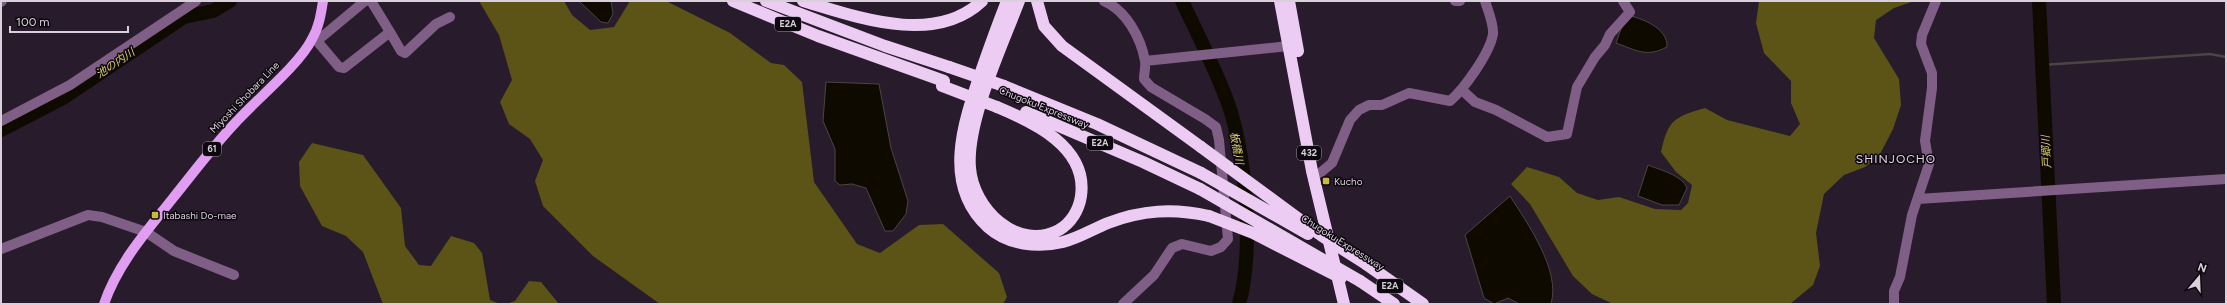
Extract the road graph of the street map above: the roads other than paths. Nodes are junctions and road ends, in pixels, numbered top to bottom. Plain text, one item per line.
1 (196, 1) edge
2 (323, 1) edge
3 (365, 1) edge
4 (369, 1) edge
5 (733, 1) edge
6 (766, 1) edge
7 (803, 1) edge
8 (982, 1) edge
9 (1007, 1) edge
10 (1019, 1) edge
11 (1037, 1) edge
12 (1104, 1) edge
13 (1280, 1) edge
14 (1289, 1) edge
15 (1455, 1) edge
16 (1460, 1) edge
17 (1485, 1) edge
18 (1623, 1) edge
19 (1936, 1) edge
20 (450, 17) dead end
21 (390, 32) junction
22 (315, 40) junction
23 (1289, 46) junction
24 (1145, 61) junction
25 (1462, 90) junction
26 (998, 104) junction
27 (1, 121) edge
28 (1320, 173) junction
29 (2226, 179) edge
30 (1918, 199) junction
31 (146, 232) junction
32 (1, 249) edge
33 (1364, 266) junction
34 (234, 275) dead end
35 (1359, 284) junction
36 (104, 304) edge
37 (1123, 304) edge
38 (1345, 304) edge
39 (1387, 304) edge
40 (1394, 304) edge
41 (1418, 304) edge
42 (1423, 304) edge
43 (1894, 304) edge

1 - 27 street
2 - 22 main road, Miyoshi Shobara Line / 61
3 - 22 street
4 - 21 street
5 - 26 highway, Chugoku Expressway / E2A
6 - 33 highway, Chugoku Expressway / E2A, bridge
7 - 8 highway
9 - 35 highway, bridge
10 - 26 highway
11 - 33 highway, bridge
12 - 24 street
13 - 23 highway, 432
14 - 28 highway, 432
15 - 16 street
17 - 25 street
18 - 25 street
19 - 30 street
20 - 21 street
21 - 22 street
22 - 31 main road, Miyoshi Shobara Line / 61
23 - 24 street
23 - 38 highway, 432
24 - 37 street
25 - 28 street
26 - 35 highway, Chugoku Expressway / E2A, bridge
28 - 38 highway, 432
29 - 30 street
30 - 43 street
31 - 32 street
31 - 34 street
31 - 36 main road, Miyoshi Shobara Line / 61
33 - 41 highway, Chugoku Expressway / E2A
33 - 42 highway
35 - 39 highway
35 - 40 highway, Chugoku Expressway / E2A

